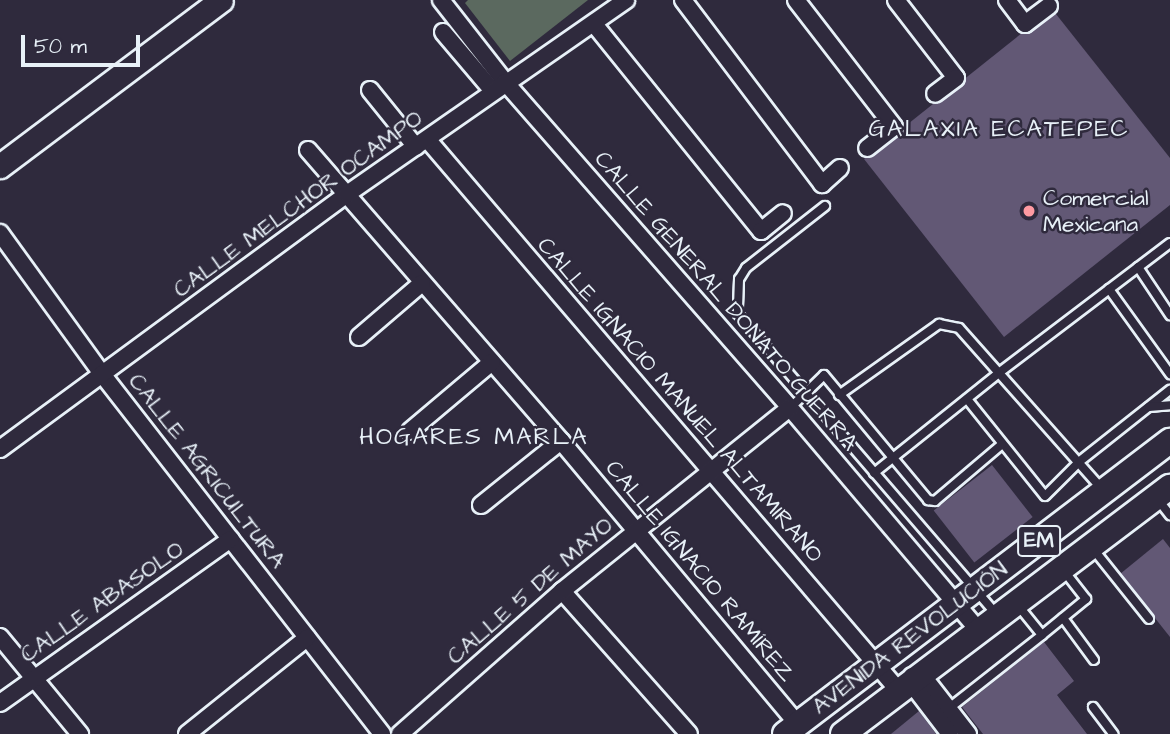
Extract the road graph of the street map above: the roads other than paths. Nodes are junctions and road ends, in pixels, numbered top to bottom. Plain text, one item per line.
1 (221, 0) edge
2 (441, 0) edge
3 (626, 0) edge
4 (683, 0) edge
5 (796, 0) edge
6 (897, 0) edge
7 (1007, 0) edge
8 (1049, 6) dead end
9 (594, 24) junction
10 (443, 33) dead end
11 (499, 87) junction
12 (370, 90) dead end
13 (936, 94) dead end
14 (421, 143) junction
15 (867, 148) dead end
16 (308, 150) dead end
17 (0, 166) edge
18 (840, 168) dead end
19 (347, 194) junction
20 (825, 206) dead end
21 (783, 213) dead end
22 (0, 233) edge
23 (1170, 243) edge
24 (1138, 267) junction
25 (422, 284) junction
26 (1109, 289) junction
27 (1170, 315) edge
28 (359, 337) dead end
29 (492, 362) junction
30 (1168, 368) edge
31 (1000, 372) junction
32 (102, 374) junction
33 (1170, 390) edge
34 (806, 391) junction
35 (839, 395) junction
36 (967, 398) junction
37 (1170, 405) edge
38 (790, 408) junction
39 (1147, 408) junction
40 (410, 430) dead end
41 (561, 441) junction
42 (1170, 441) edge
43 (1001, 444) junction
44 (0, 449) edge
45 (1170, 452) edge
46 (895, 457) junction
47 (1080, 461) junction
48 (712, 473) junction
49 (874, 473) junction
50 (1170, 474) edge
51 (1109, 494) junction
52 (1162, 500) edge
53 (481, 505) dead end
54 (1083, 520) dead end
55 (636, 530) junction
56 (231, 539) junction
57 (1090, 546) junction
58 (1062, 568) junction
59 (562, 591) junction
60 (981, 609) junction
61 (1063, 618) junction
62 (1149, 619) dead end
63 (1042, 635) junction
64 (0, 637) edge
65 (307, 638) junction
66 (1094, 660) dead end
67 (34, 678) junction
68 (898, 678) junction
69 (0, 703) edge
70 (1093, 707) dead end
71 (948, 709) junction
72 (794, 731) edge
73 (80, 734) edge
74 (187, 734) edge
75 (382, 734) edge
76 (400, 734) edge
77 (689, 734) edge
78 (830, 734) edge
79 (843, 734) edge
80 (950, 734) edge
81 (968, 734) edge
82 (1113, 734) edge

1 - 17 main road
2 - 11 street, CALLE GENERAL DONATO GUERRA
3 - 9 street, CALLE MELCHOR OCAMPO
4 - 18 street
5 - 15 street
6 - 13 street
7 - 8 street
9 - 11 street, CALLE MELCHOR OCAMPO
9 - 21 street
10 - 11 street
11 - 14 street, CALLE MELCHOR OCAMPO
11 - 38 street, CALLE GENERAL DONATO GUERRA
12 - 14 street, CALLE IGNACIO MANUEL ALTAMIRANO
14 - 19 street, CALLE MELCHOR OCAMPO
14 - 48 street, CALLE IGNACIO MANUEL ALTAMIRANO
16 - 19 street, CALLE IGNACIO RAMÍREZ
19 - 25 street, CALLE IGNACIO RAMÍREZ
19 - 32 street, CALLE MELCHOR OCAMPO
20 - 34 lane
22 - 32 street, CALLE AGRICULTURA
23 - 24 lane
24 - 26 lane
24 - 27 lane
25 - 28 street
25 - 29 street, CALLE IGNACIO RAMÍREZ
26 - 30 lane
26 - 31 lane
29 - 40 street
29 - 41 street, CALLE IGNACIO RAMÍREZ
31 - 35 lane
31 - 36 lane
31 - 47 lane
32 - 44 street, CALLE MELCHOR OCAMPO
32 - 56 street, CALLE AGRICULTURA
33 - 39 lane
34 - 35 lane
34 - 38 lane
34 - 49 lane
35 - 46 lane
36 - 43 lane
36 - 46 lane
37 - 39 lane
38 - 48 street, CALLE 5 DE MAYO
38 - 60 street, CALLE GENERAL DONATO GUERRA
39 - 47 lane
41 - 53 street
41 - 55 street, CALLE IGNACIO RAMÍREZ
42 - 51 main road, AVENIDA REVOLUCIÓN / EM
43 - 46 lane
43 - 47 lane
45 - 51 lane
46 - 49 lane
47 - 51 lane
48 - 55 street, CALLE 5 DE MAYO
48 - 68 street, CALLE IGNACIO MANUEL ALTAMIRANO
49 - 60 lane
50 - 60 lane
51 - 60 main road, AVENIDA REVOLUCIÓN / EM
52 - 57 main road, AVENIDA REVOLUCIÓN / EM
54 - 60 lane
55 - 59 street, CALLE 5 DE MAYO
55 - 72 street, CALLE IGNACIO RAMÍREZ
56 - 65 street, CALLE AGRICULTURA
56 - 67 street, CALLE ABASOLO
57 - 58 main road, AVENIDA REVOLUCIÓN / EM
57 - 62 lane
58 - 60 main road, AVENIDA REVOLUCIÓN / EM
58 - 61 lane
59 - 76 street, CALLE 5 DE MAYO
59 - 77 street
60 - 63 lane
60 - 68 main road, AVENIDA REVOLUCIÓN / EM
60 - 68 main road, AVENIDA REVOLUCIÓN / EM
61 - 63 lane
61 - 66 lane
63 - 71 lane
64 - 67 street
65 - 74 street
65 - 75 street, CALLE AGRICULTURA
67 - 69 street, CALLE ABASOLO
67 - 73 street
68 - 71 street
68 - 72 main road, AVENIDA REVOLUCIÓN / EM
68 - 78 lane
68 - 79 main road, AVENIDA REVOLUCIÓN / EM
68 - 80 street
70 - 82 lane
71 - 81 street

